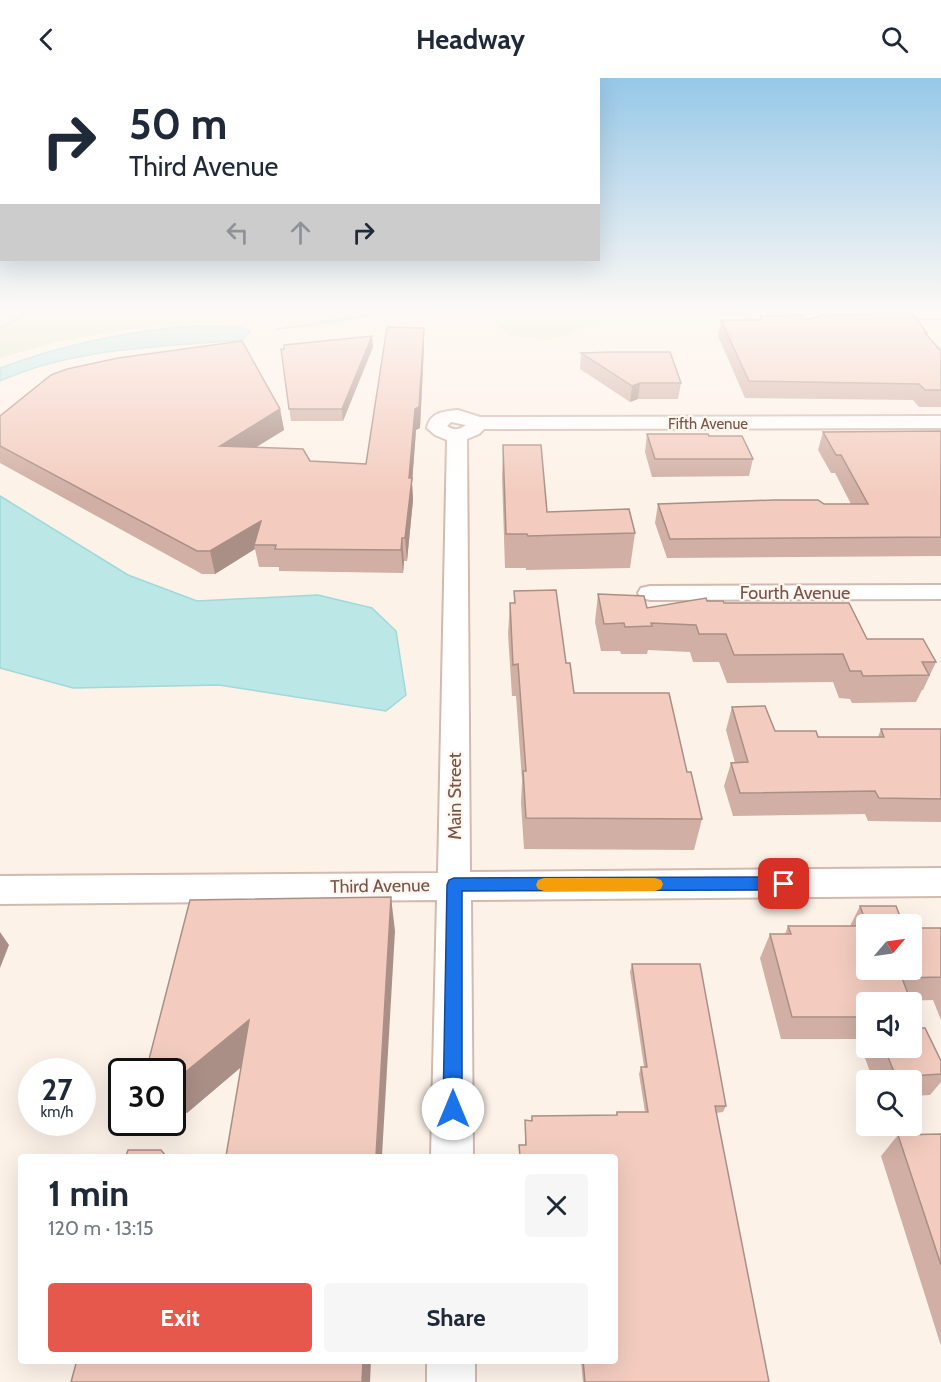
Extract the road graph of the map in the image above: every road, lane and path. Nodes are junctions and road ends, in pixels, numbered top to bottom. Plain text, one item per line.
1 (941, 422) edge
2 (466, 429) joint
3 (941, 592) edge
4 (650, 593) dead end
5 (941, 882) edge
6 (454, 885) junction
7 (0, 890) edge
8 (452, 1154) edge
9 (451, 1364) edge
10 (451, 1382) edge

1 - 2 street, Fifth Avenue
2 - 6 street, Main Street
3 - 4 street, Fourth Avenue
5 - 6 street, Third Avenue
6 - 7 street, Third Avenue
6 - 8 street, Main Street
9 - 10 street

